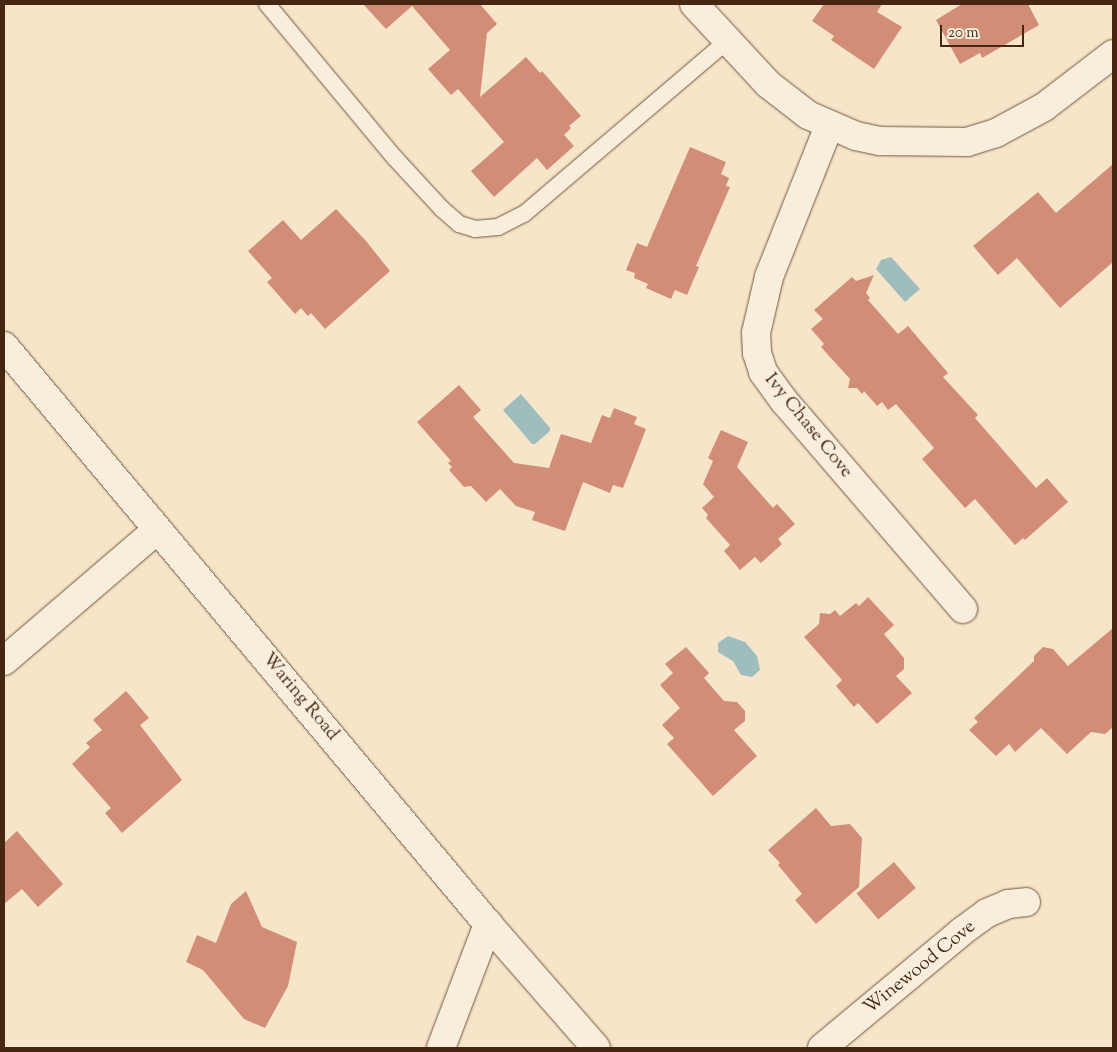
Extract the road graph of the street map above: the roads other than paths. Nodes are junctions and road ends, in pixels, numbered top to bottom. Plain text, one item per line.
1 (267, 4) edge
2 (694, 4) edge
3 (727, 41) junction
4 (1113, 54) edge
5 (829, 126) junction
6 (4, 346) edge
7 (158, 530) junction
8 (963, 609) dead end
9 (4, 661) edge
10 (1026, 902) dead end
11 (488, 924) junction
12 (441, 1048) edge
13 (596, 1048) edge
14 (822, 1048) edge

1 - 3 lane
2 - 3 street
3 - 5 street
4 - 5 street
5 - 8 street, Ivy Chase Cove
6 - 7 street, Waring Road
7 - 9 street
7 - 11 street, Waring Road
10 - 14 street, Winewood Cove
11 - 12 street
11 - 13 street, Waring Road

